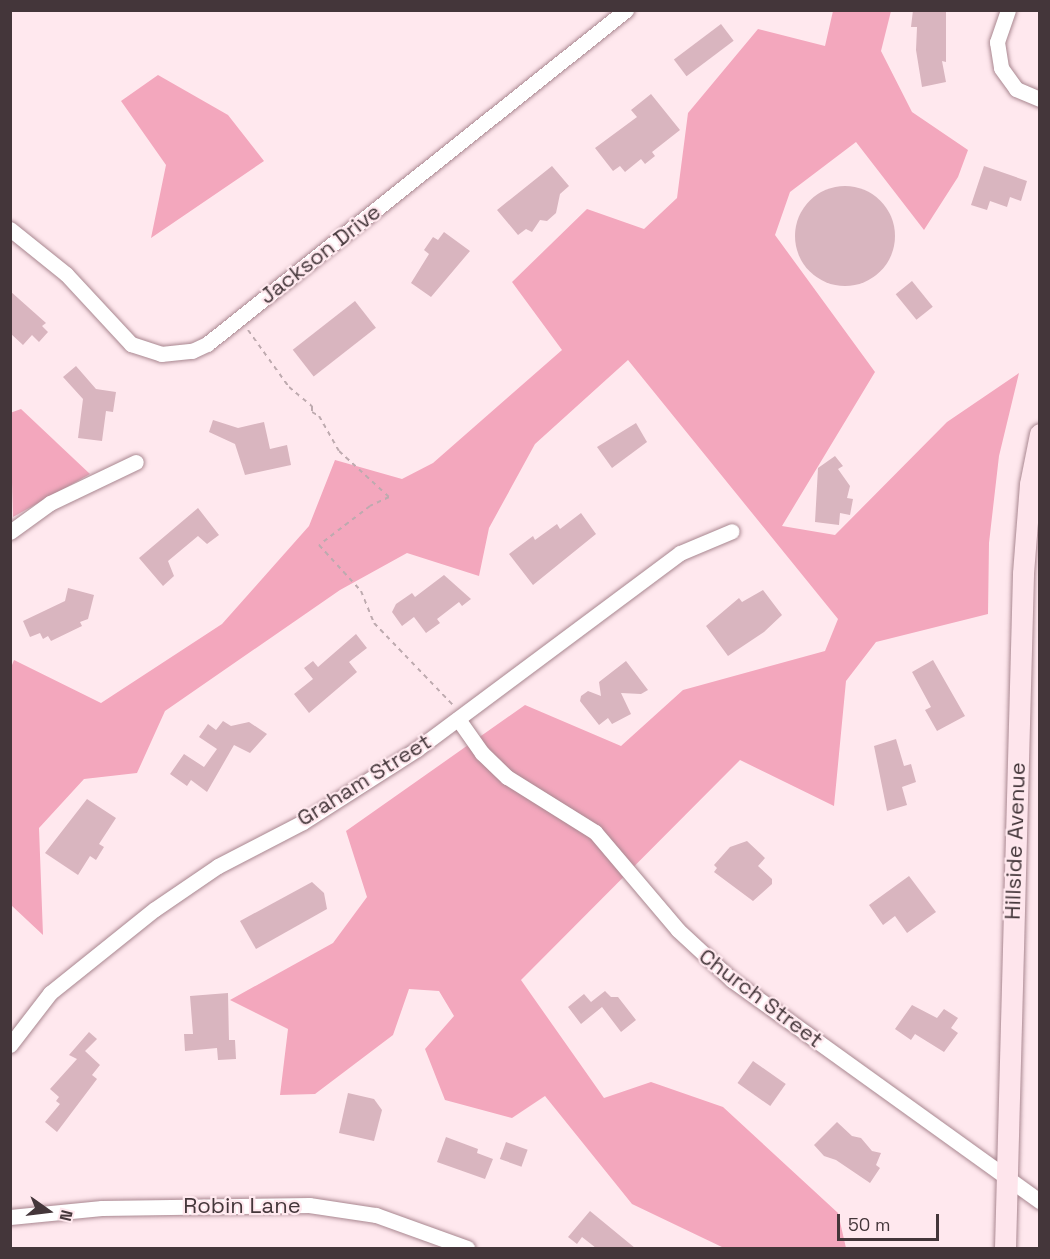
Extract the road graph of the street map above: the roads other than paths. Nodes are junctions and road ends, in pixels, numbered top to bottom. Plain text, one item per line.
1 (626, 10) edge
2 (1008, 10) edge
3 (1040, 99) edge
4 (10, 230) edge
5 (1040, 434) edge
6 (136, 462) dead end
7 (10, 531) edge
8 (732, 531) dead end
9 (459, 719) junction
10 (10, 1045) edge
11 (1006, 1176) junction
12 (1040, 1201) edge
13 (10, 1217) edge
14 (467, 1248) edge
15 (1005, 1248) edge

1 - 4 street, Jackson Drive
2 - 3 street
5 - 11 main road, Hillside Avenue
6 - 7 street
8 - 9 street, Graham Street
9 - 10 street, Graham Street
9 - 11 street, Church Street
11 - 12 street, Church Street
11 - 15 main road, Hillside Avenue
13 - 14 street, Robin Lane

